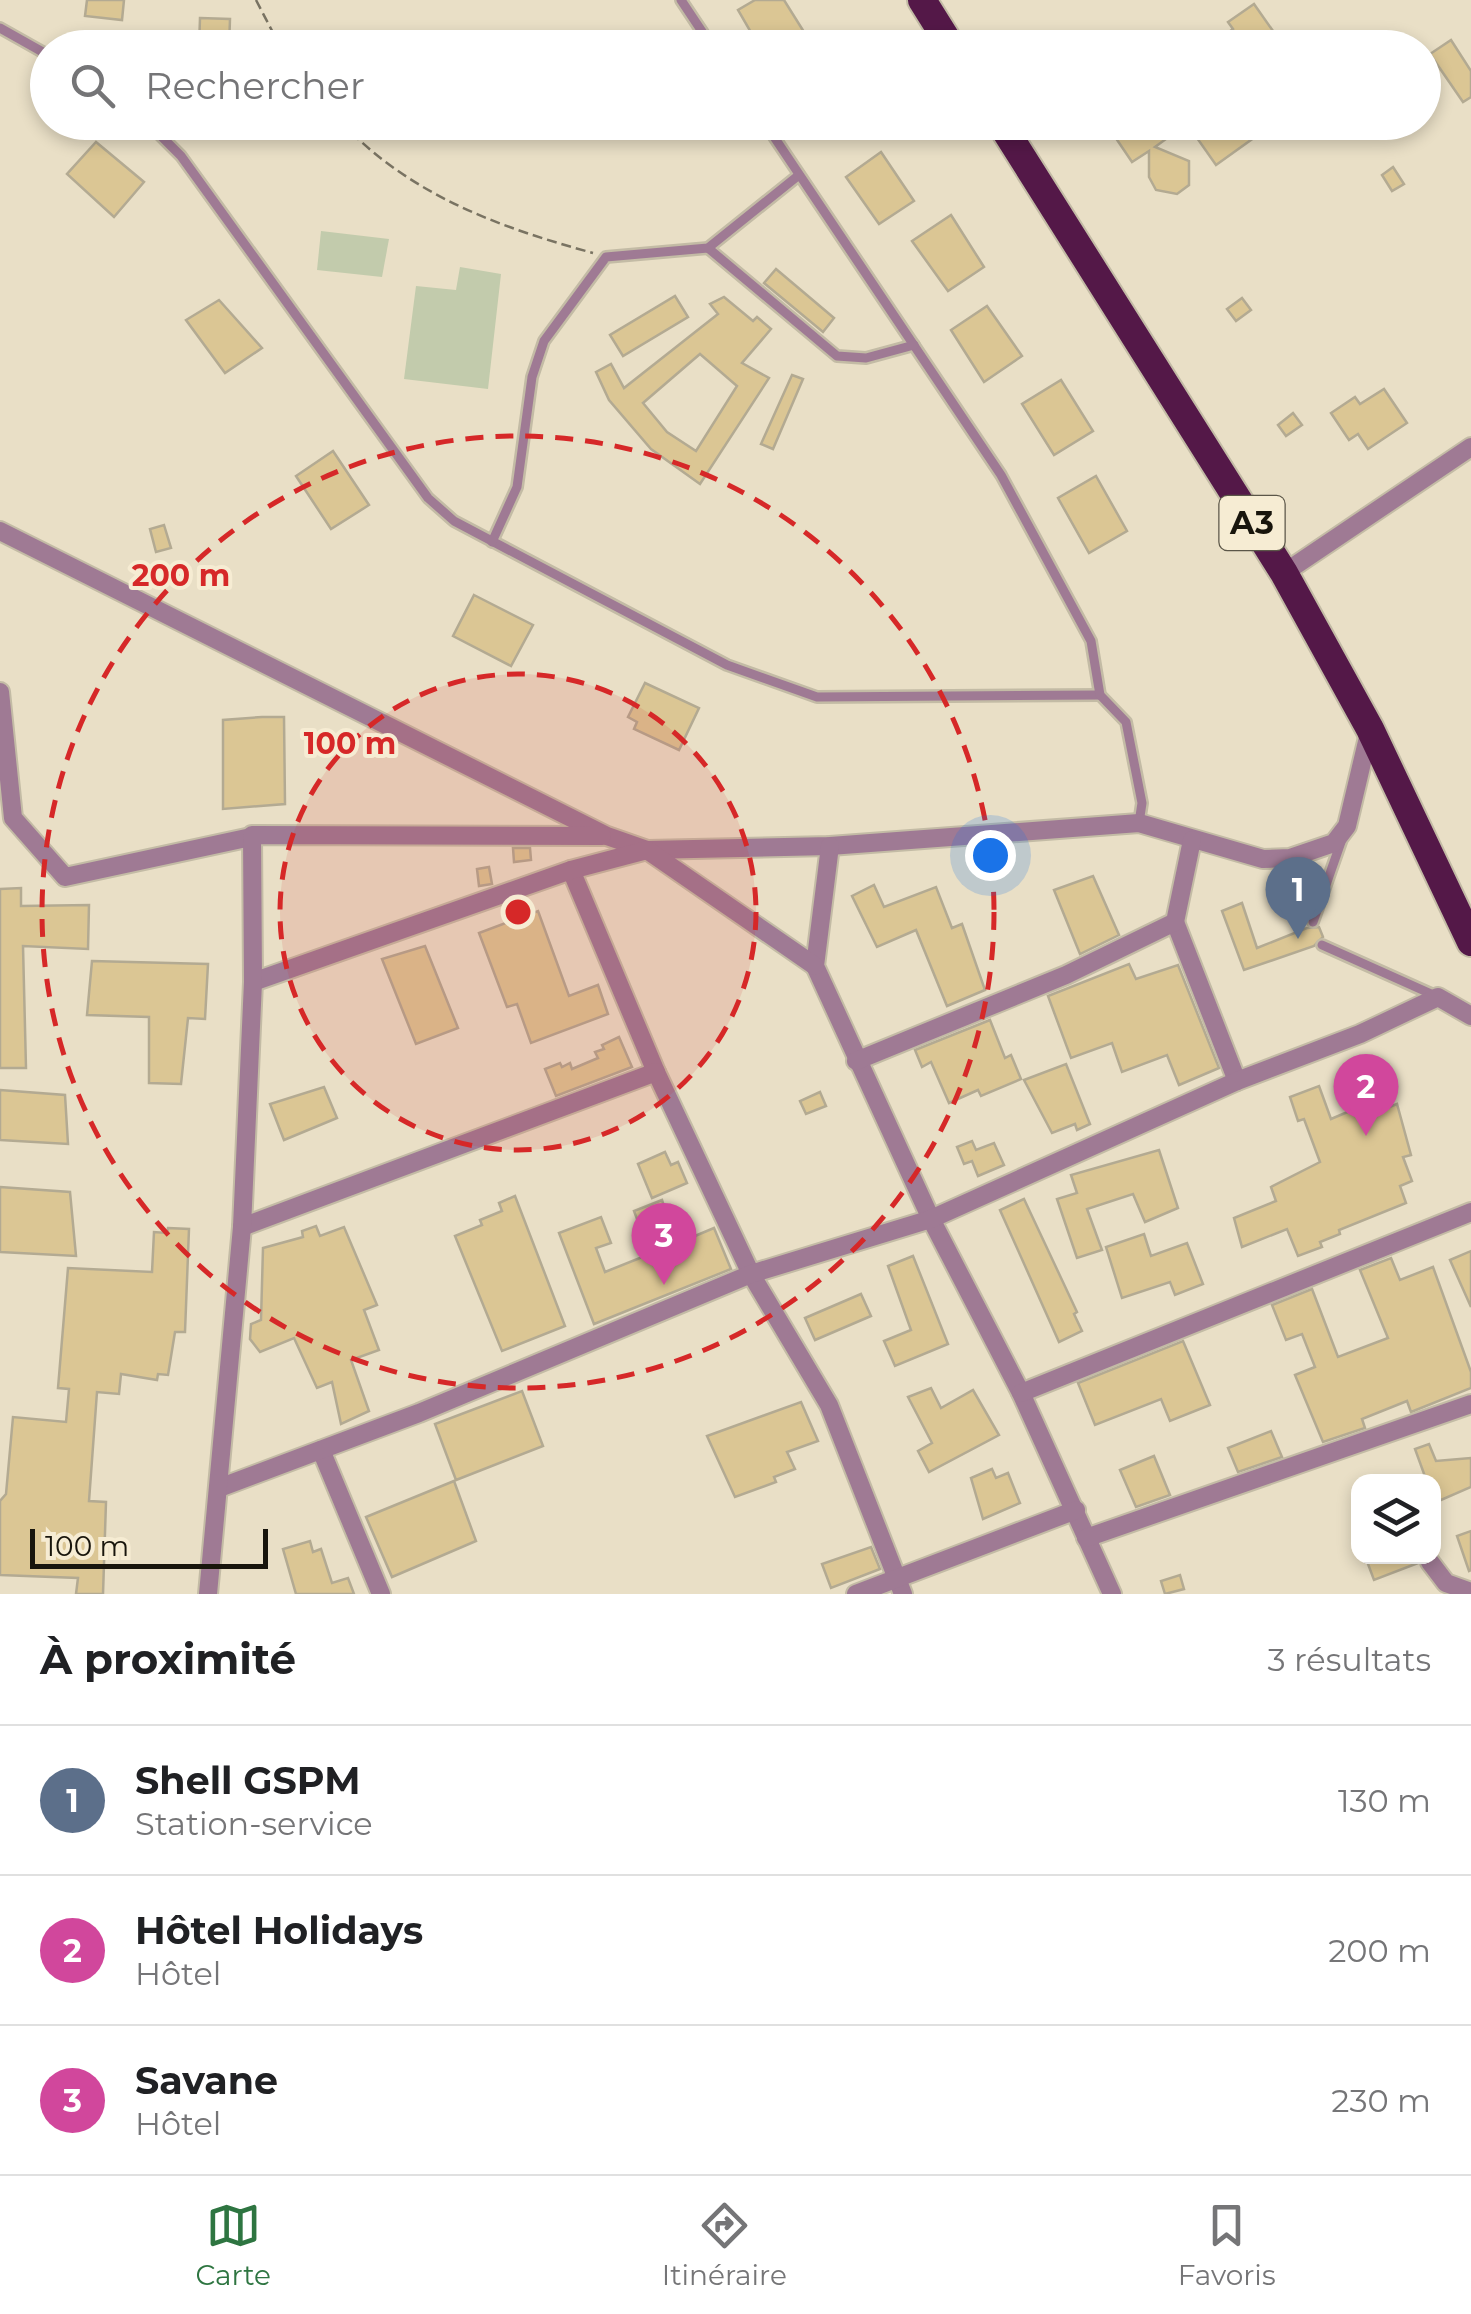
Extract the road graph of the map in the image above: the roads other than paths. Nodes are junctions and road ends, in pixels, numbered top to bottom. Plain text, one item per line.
1 (681, 0) edge
2 (922, 0) edge
3 (0, 28) edge
4 (701, 30) edge
5 (941, 30) edge
6 (30, 45) edge
7 (165, 140) edge
8 (776, 140) edge
9 (1011, 140) edge
10 (799, 175) junction
11 (708, 248) junction
12 (914, 345) junction
13 (1471, 447) edge
14 (0, 531) edge
15 (492, 542) junction
16 (1284, 573) junction
17 (0, 692) edge
18 (1100, 694) junction
19 (1370, 728) junction
20 (1138, 823) junction
21 (1347, 826) junction
22 (608, 836) junction
23 (251, 837) junction
24 (1192, 840) junction
25 (830, 846) junction
26 (647, 850) junction
27 (570, 870) junction
28 (1175, 922) junction
29 (1312, 922) dead end
30 (1471, 942) edge
31 (1322, 945) dead end
32 (814, 966) junction
33 (252, 982) junction
34 (1438, 997) junction
35 (1471, 1016) edge
36 (856, 1062) junction
37 (656, 1072) junction
38 (1238, 1081) junction
39 (1471, 1212) edge
40 (931, 1218) junction
41 (242, 1227) junction
42 (751, 1274) junction
43 (1021, 1393) junction
44 (1471, 1404) edge
45 (321, 1450) junction
46 (218, 1488) junction
47 (1076, 1510) junction
48 (1086, 1538) junction
49 (1432, 1564) edge
50 (900, 1586) edge
51 (1471, 1592) edge
52 (208, 1594) edge
53 (381, 1594) edge
54 (856, 1594) edge
55 (1112, 1594) edge

1 - 4 lane
2 - 5 highway
3 - 6 lane
7 - 15 lane
8 - 10 lane
9 - 16 highway, A3
10 - 11 lane
10 - 12 lane
11 - 12 lane
11 - 15 lane
12 - 18 lane
13 - 16 street
14 - 22 street
15 - 18 lane
16 - 19 highway, A3
17 - 23 street
18 - 20 lane
19 - 21 street
19 - 30 highway, A3
20 - 24 street
20 - 25 street
21 - 24 street
21 - 29 lane
22 - 23 street
22 - 26 street
23 - 33 street
24 - 28 street
25 - 26 street
25 - 32 street
26 - 27 street
26 - 32 street
27 - 33 street
27 - 37 street
28 - 36 street
28 - 38 street
31 - 34 lane
32 - 36 street
33 - 41 street
34 - 35 street
34 - 38 street
36 - 40 street
37 - 41 street
37 - 42 street
38 - 40 street
39 - 43 street
40 - 42 street
40 - 43 street
41 - 46 street
42 - 45 street
42 - 50 street
43 - 47 street
44 - 48 street
45 - 46 street
45 - 53 street
46 - 52 street
47 - 48 street
47 - 50 street
48 - 55 street
49 - 51 street
50 - 54 street

